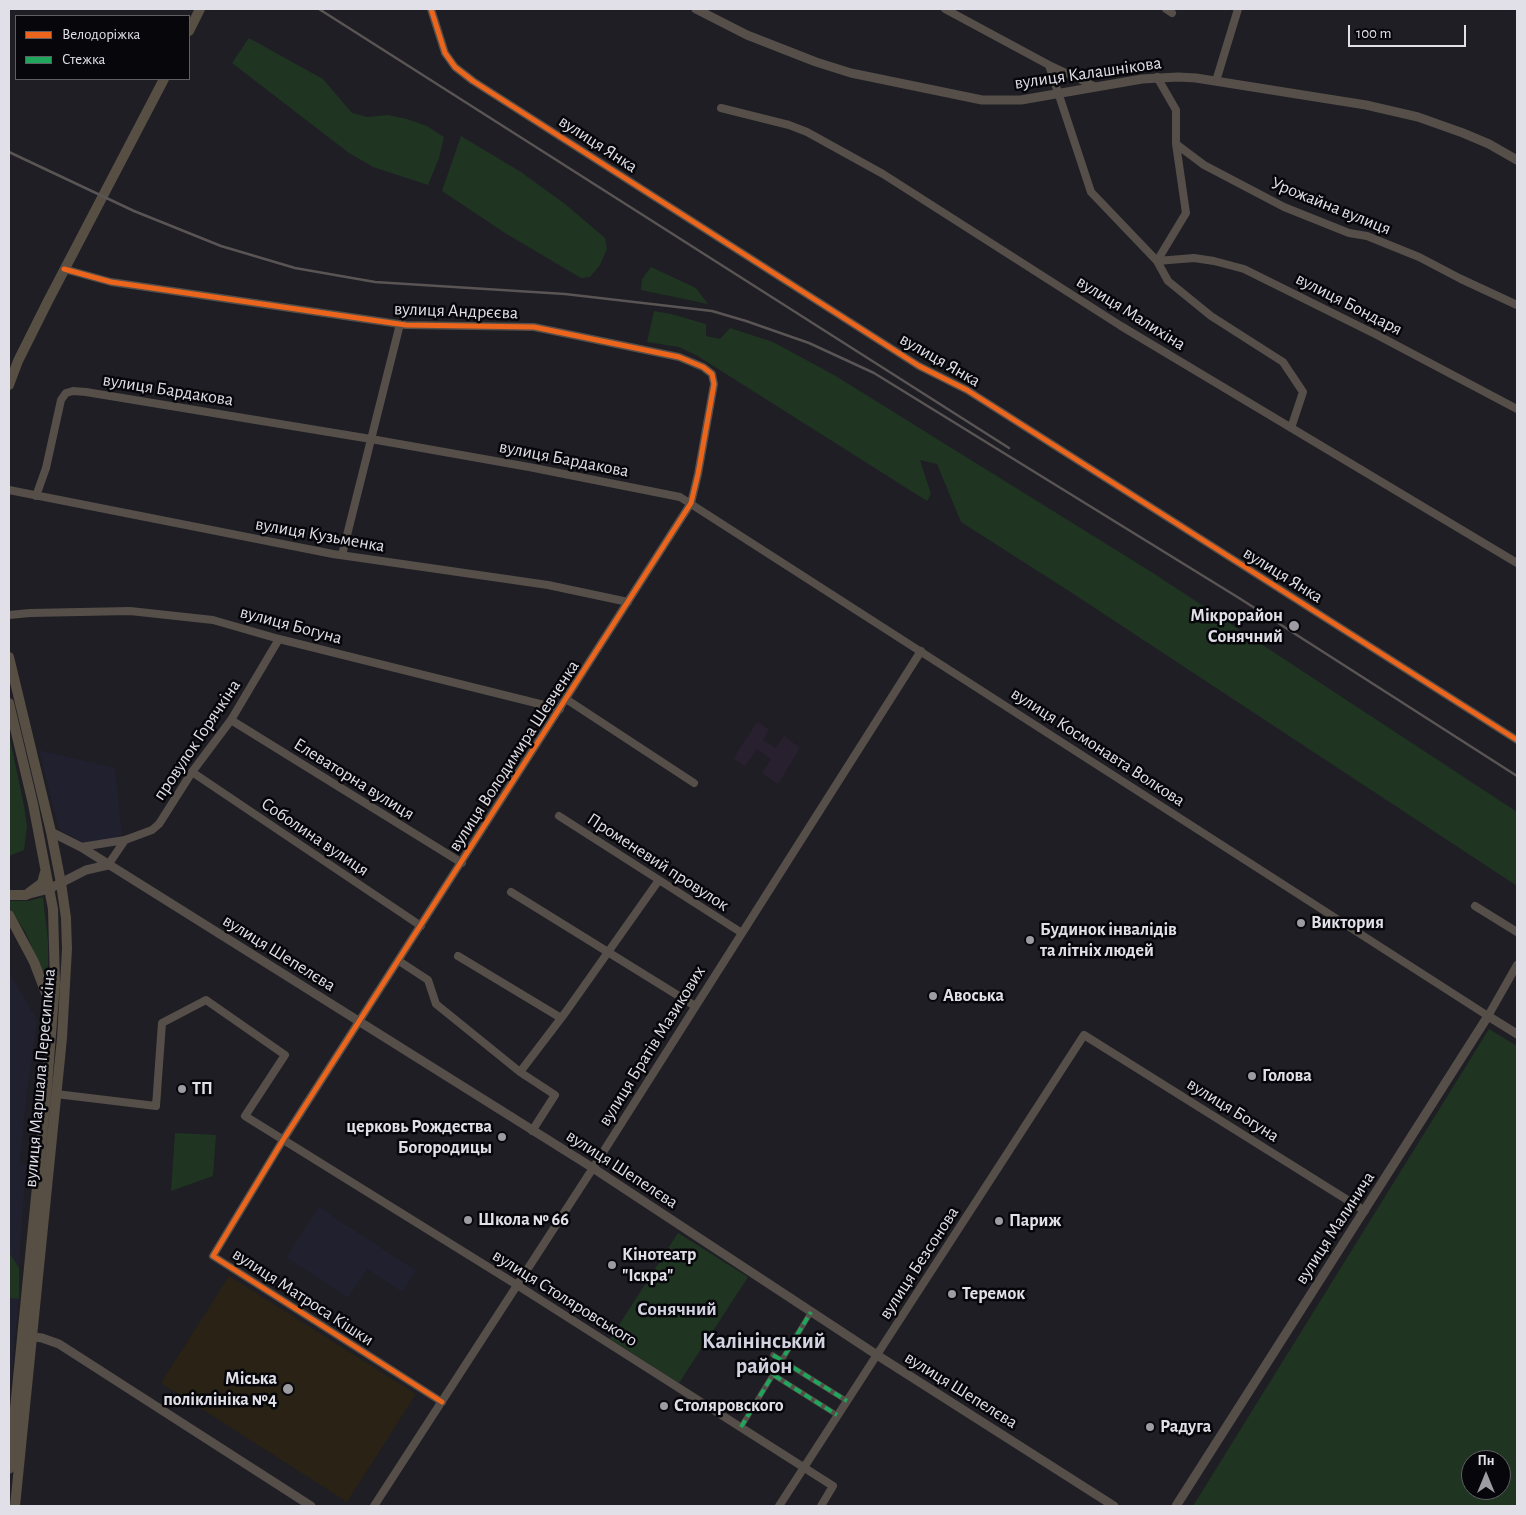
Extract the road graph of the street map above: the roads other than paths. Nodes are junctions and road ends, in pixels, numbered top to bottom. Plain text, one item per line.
1 (200, 9) edge
2 (431, 9) edge
3 (696, 9) edge
4 (945, 9) edge
5 (1238, 9) edge
6 (190, 29) edge
7 (1049, 65) junction
8 (1157, 77) junction
9 (163, 80) edge
10 (1216, 81) junction
11 (1094, 86) junction
12 (1058, 92) junction
13 (721, 108) dead end
14 (1176, 144) junction
15 (1517, 160) edge
16 (1157, 261) junction
17 (64, 269) junction
18 (1517, 305) edge
19 (400, 324) junction
20 (9, 385) edge
21 (1517, 409) edge
22 (1291, 428) junction
23 (371, 439) junction
24 (9, 490) edge
25 (36, 496) junction
26 (691, 503) junction
27 (342, 555) junction
28 (1517, 563) edge
29 (628, 602) junction
30 (9, 615) edge
31 (279, 639) junction
32 (920, 651) junction
33 (9, 657) edge
34 (566, 699) junction
35 (9, 703) edge
36 (560, 709) junction
37 (231, 720) junction
38 (1517, 740) edge
39 (192, 772) junction
40 (694, 783) dead end
41 (559, 816) dead end
42 (50, 832) junction
43 (125, 840) junction
44 (82, 847) junction
45 (462, 863) junction
46 (108, 865) junction
47 (46, 871) junction
48 (659, 880) junction
49 (61, 883) junction
50 (49, 889) junction
51 (511, 892) dead end
52 (9, 895) edge
53 (26, 895) junction
54 (1475, 906) dead end
55 (9, 915) edge
56 (421, 926) junction
57 (1517, 932) edge
58 (742, 933) junction
59 (608, 952) junction
60 (458, 956) dead end
61 (399, 962) junction
62 (1517, 965) edge
63 (695, 1006) junction
64 (54, 1014) junction
65 (1488, 1016) junction
66 (561, 1018) junction
67 (359, 1023) junction
68 (1517, 1034) edge
69 (1084, 1036) joint
70 (520, 1072) junction
71 (56, 1094) junction
72 (532, 1131) junction
73 (284, 1140) junction
74 (593, 1168) junction
75 (1365, 1211) junction
76 (517, 1285) junction
77 (811, 1312) junction
78 (21, 1335) junction
79 (33, 1336) junction
80 (877, 1355) junction
81 (772, 1356) dead end
82 (782, 1361) junction
83 (764, 1369) dead end
84 (773, 1375) junction
85 (847, 1401) junction
86 (442, 1402) junction
87 (837, 1415) junction
88 (741, 1428) junction
89 (804, 1467) junction
90 (9, 1468) edge
91 (15, 1506) edge
92 (311, 1506) edge
93 (374, 1506) edge
94 (779, 1506) edge
95 (821, 1506) edge
96 (1114, 1506) edge
97 (1176, 1506) edge

1 - 6 main road
2 - 38 street, вулиця Янка
3 - 12 street, вулиця Калашнікова
4 - 7 street
5 - 10 street
7 - 11 street
7 - 12 street
8 - 10 street, вулиця Калашнікова
8 - 11 street, вулиця Калашнікова
8 - 14 street
9 - 17 main road
10 - 15 street, вулиця Калашнікова
11 - 12 street, вулиця Калашнікова
12 - 16 street
13 - 22 street, вулиця Малихіна
14 - 16 street
14 - 18 street, Урожайна вулиця
16 - 21 street, вулиця Бондаря
16 - 22 street
17 - 19 street, вулиця Андрєєва
17 - 20 main road
19 - 23 street, вулиця Андрєєва
19 - 26 street, вулиця Андрєєва
22 - 28 street, вулиця Малихіна
23 - 25 street, вулиця Бардакова
23 - 26 street, вулиця Бардакова
23 - 27 street
24 - 25 street, вулиця Кузьменка
25 - 27 street, вулиця Кузьменка
26 - 29 street, вулиця Володимира Шевченка
26 - 32 street, вулиця Космонавта Волкова
27 - 29 street, вулиця Кузьменка
29 - 34 street, вулиця Володимира Шевченка
30 - 31 street, вулиця Богуна
31 - 36 street, вулиця Богуна
31 - 37 street, провулок Горячкіна
32 - 58 street, вулиця Братів Мазикових
32 - 65 street, вулиця Космонавта Волкова
33 - 42 main road, вулиця Маршала Пересипкіна
34 - 36 street, вулиця Володимира Шевченка
34 - 40 street
35 - 47 main road
36 - 45 street, вулиця Володимира Шевченка
37 - 39 street, провулок Горячкіна
37 - 45 street, Елеваторна вулиця
39 - 43 street, провулок Горячкіна
39 - 56 street, Соболина вулиця
41 - 48 street, Променевий провулок
42 - 44 street, вулиця Шепелєва
42 - 49 main road, вулиця Маршала Пересипкіна
43 - 44 street, провулок Горячкіна
43 - 46 street
44 - 46 street, вулиця Шепелєва
45 - 56 street, вулиця Володимира Шевченка
46 - 49 street
46 - 67 street, вулиця Шепелєва
47 - 50 main road, вулиця Маршала Пересипкіна
47 - 53 main road
48 - 58 street, Променевий провулок
48 - 59 street
49 - 50 street
49 - 71 main road, вулиця Маршала Пересипкіна
50 - 53 street
50 - 64 main road, вулиця Маршала Пересипкіна
51 - 59 street
52 - 53 main road
54 - 57 street
55 - 64 main road
56 - 61 street, вулиця Володимира Шевченка
58 - 63 street, вулиця Братів Мазикових
59 - 63 street
59 - 66 street
60 - 66 street
61 - 67 street, вулиця Володимира Шевченка
61 - 70 street
62 - 65 street, вулиця Малинича
63 - 74 street, вулиця Братів Мазикових
64 - 78 main road, вулиця Маршала Пересипкіна
65 - 68 street
65 - 75 street, вулиця Малинича
66 - 70 street
67 - 72 street, вулиця Шепелєва
67 - 73 street, вулиця Володимира Шевченка
69 - 75 street, вулиця Богуна
69 - 80 street, вулиця Безсонова
70 - 72 street
71 - 73 street, вулиця Столяровського
71 - 79 main road, вулиця Маршала Пересипкіна
72 - 74 street, вулиця Шепелєва
73 - 76 street, вулиця Столяровського
73 - 86 street, вулиця Матроса Кішки
74 - 76 street, вулиця Братів Мазикових
74 - 77 street, вулиця Шепелєва
75 - 97 street, вулиця Малинича
76 - 86 street, вулиця Братів Мазикових
76 - 88 street, вулиця Столяровського
77 - 80 street, вулиця Шепелєва
77 - 82 street
78 - 79 street
78 - 90 main road, вулиця Маршала Пересипкіна
79 - 91 main road, вулиця Маршала Пересипкіна
79 - 92 street
80 - 85 street, вулиця Безсонова
80 - 96 street, вулиця Шепелєва
81 - 82 street
82 - 84 street
82 - 85 street
83 - 84 street
84 - 87 street
84 - 88 street
85 - 87 street, вулиця Безсонова
86 - 93 street, вулиця Братів Мазикових
87 - 89 street, вулиця Безсонова
88 - 89 street, вулиця Столяровського
89 - 94 street, вулиця Безсонова
89 - 95 street, вулиця Столяровського

